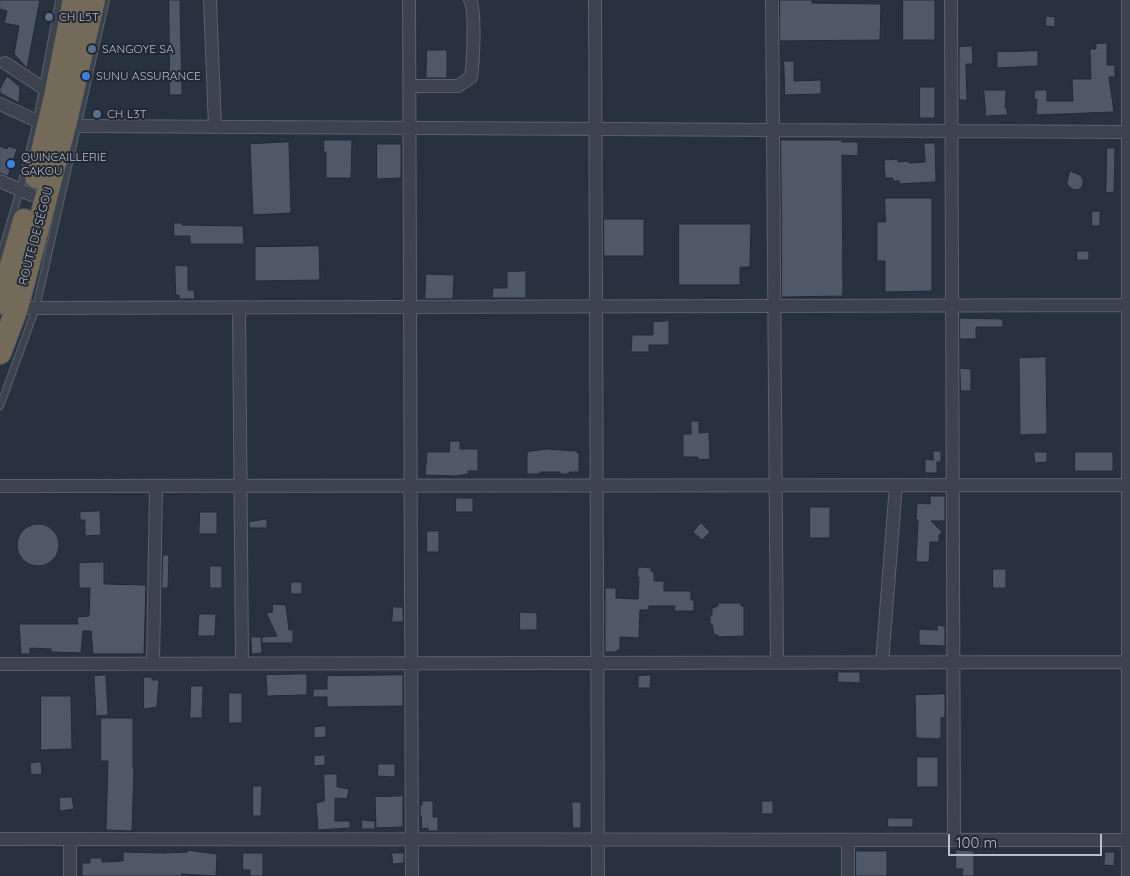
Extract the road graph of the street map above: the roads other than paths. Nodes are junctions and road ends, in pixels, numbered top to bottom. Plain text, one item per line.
1 (59, 0) edge
2 (74, 0) edge
3 (94, 0) edge
4 (106, 0) edge
5 (210, 0) edge
6 (410, 0) edge
7 (470, 0) edge
8 (595, 0) edge
9 (772, 0) edge
10 (951, 0) edge
11 (1128, 0) edge
12 (2, 66) edge
13 (410, 86) junction
14 (49, 92) junction
15 (0, 104) edge
16 (43, 123) junction
17 (78, 126) junction
18 (215, 127) junction
19 (410, 128) junction
20 (596, 129) junction
21 (773, 130) junction
22 (951, 131) junction
23 (1129, 132) edge
24 (0, 181) edge
25 (26, 192) junction
26 (0, 258) edge
27 (1129, 305) edge
28 (17, 306) edge
29 (774, 306) junction
30 (952, 306) junction
31 (596, 307) junction
32 (239, 308) junction
33 (410, 308) junction
34 (0, 353) edge
35 (0, 406) edge
36 (896, 485) junction
37 (953, 485) junction
38 (1129, 485) edge
39 (0, 486) edge
40 (156, 486) junction
41 (242, 486) junction
42 (411, 486) junction
43 (596, 486) junction
44 (776, 486) junction
45 (953, 662) junction
46 (1129, 662) edge
47 (597, 663) junction
48 (777, 663) junction
49 (882, 663) junction
50 (0, 664) edge
51 (153, 664) junction
52 (242, 664) junction
53 (412, 664) junction
54 (0, 839) edge
55 (70, 839) junction
56 (412, 840) junction
57 (598, 840) junction
58 (848, 840) junction
59 (954, 840) junction
60 (1129, 840) edge
61 (70, 876) edge
62 (412, 876) edge
63 (598, 876) edge
64 (848, 876) edge
65 (1128, 876) edge

1 - 14 lane
2 - 14 highway, ROUTE DE SÉGOU
3 - 28 highway, ROUTE DE SÉGOU
4 - 17 lane
5 - 18 street
6 - 13 street
7 - 13 street
8 - 20 street
9 - 21 street
10 - 22 street
11 - 23 street
12 - 14 street
13 - 19 street
14 - 16 highway, ROUTE DE SÉGOU
15 - 16 street
16 - 25 highway, ROUTE DE SÉGOU
17 - 18 street
17 - 28 lane
18 - 19 street
19 - 20 street
19 - 33 street
20 - 21 street
20 - 31 street
21 - 22 street
21 - 29 street
22 - 23 street
22 - 30 street
23 - 27 street
24 - 25 street
25 - 26 lane
25 - 28 highway, ROUTE DE SÉGOU
27 - 30 street
27 - 38 street
28 - 32 street
28 - 34 highway, ROUTE DE SÉGOU
28 - 35 lane
29 - 30 street
29 - 31 street
29 - 44 street
30 - 37 street
31 - 33 street
31 - 43 street
32 - 33 street
32 - 41 street
33 - 42 street
36 - 37 street
36 - 44 street
36 - 49 street
37 - 38 street
37 - 45 street
38 - 46 street
39 - 40 street
40 - 41 street
40 - 51 street
41 - 42 street
41 - 52 street
42 - 43 street
42 - 53 street
43 - 44 street
43 - 47 street
44 - 48 street
45 - 46 street
45 - 49 street
45 - 59 street
46 - 60 street
47 - 48 street
47 - 53 street
47 - 57 street
48 - 49 street
50 - 51 street
51 - 52 street
52 - 53 street
53 - 56 street
54 - 55 street
55 - 56 street
55 - 61 street
56 - 57 street
56 - 62 street
57 - 58 street
57 - 63 street
58 - 59 street
58 - 64 street
59 - 60 street
60 - 65 street

